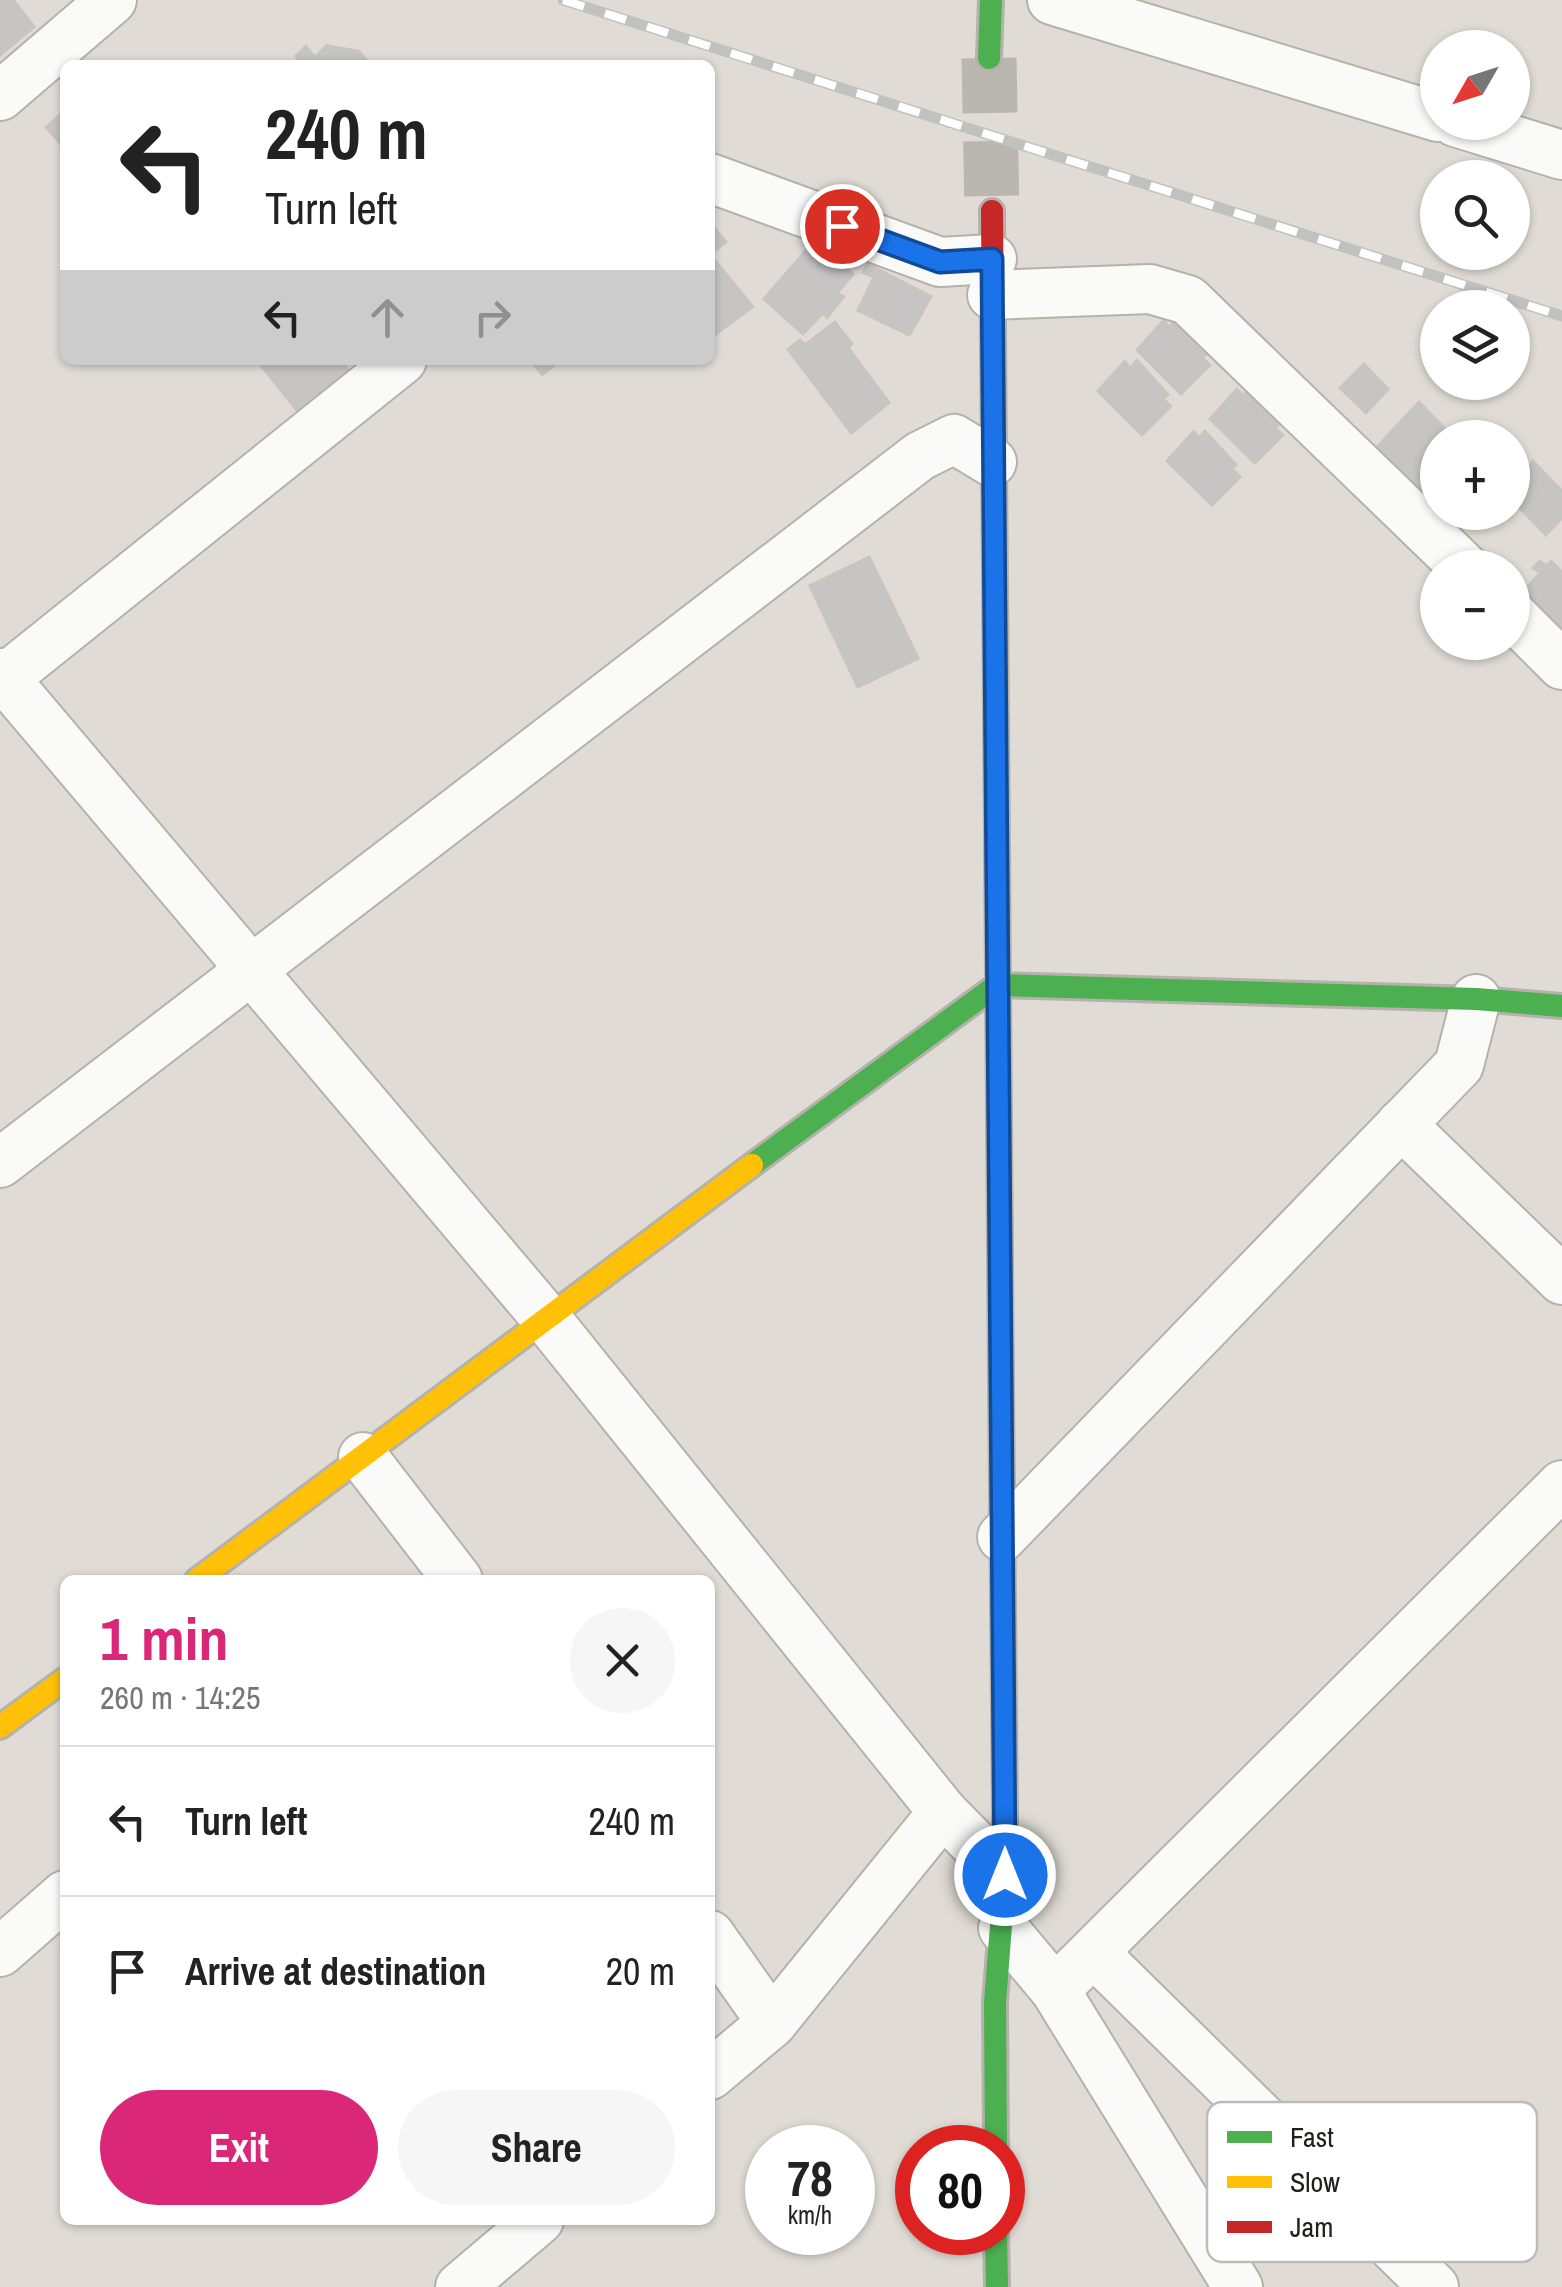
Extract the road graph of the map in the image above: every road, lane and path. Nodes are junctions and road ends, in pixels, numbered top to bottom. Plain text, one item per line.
1 (112, 0) edge
2 (991, 0) edge
3 (1052, 0) edge
4 (989, 58) tunnel mouth
5 (0, 96) edge
6 (1420, 112) edge
7 (1514, 140) edge
8 (1562, 155) edge
9 (715, 180) edge
10 (992, 211) tunnel mouth
11 (992, 277) junction
12 (396, 365) edge
13 (992, 462) junction
14 (1446, 550) edge
15 (1530, 633) edge
16 (1562, 665) edge
17 (2, 678) edge
18 (249, 969) junction
19 (997, 984) junction
20 (1476, 1000) junction
21 (1562, 1006) edge
22 (1401, 1124) junction
23 (0, 1163) edge
24 (1562, 1280) edge
25 (545, 1317) junction
26 (363, 1457) junction
27 (1562, 1486) edge
28 (1002, 1537) junction
29 (441, 1574) edge
30 (205, 1575) edge
31 (60, 1682) edge
32 (0, 1727) edge
33 (944, 1812) junction
34 (1005, 1875) junction
35 (60, 1899) edge
36 (1003, 1928) junction
37 (715, 1942) edge
38 (0, 1952) edge
39 (1094, 1954) junction
40 (1055, 1990) junction
41 (772, 2022) junction
42 (715, 2071) edge
43 (1245, 2102) edge
44 (996, 2125) edge
45 (533, 2225) edge
46 (1207, 2237) edge
47 (996, 2255) edge
48 (1223, 2262) edge
49 (1408, 2262) edge
50 (460, 2287) edge
51 (996, 2287) edge
52 (1238, 2287) edge
53 (1434, 2287) edge

1 - 5 street
2 - 4 main road
3 - 6 street
7 - 8 street
9 - 11 street
10 - 11 main road
11 - 13 main road
11 - 14 street
12 - 17 street
13 - 18 street
13 - 19 main road
15 - 16 street
17 - 18 street
18 - 23 street
18 - 25 street
19 - 20 main road
19 - 25 main road
19 - 28 main road
20 - 21 main road
20 - 22 street
22 - 24 street
22 - 28 street
25 - 26 main road
25 - 33 street
26 - 29 street
26 - 30 main road
27 - 39 street
28 - 34 main road
31 - 32 main road
33 - 34 street
33 - 41 street
34 - 36 main road
35 - 38 street
36 - 40 street
36 - 44 main road
37 - 41 street
39 - 40 street
39 - 43 street
40 - 46 street
41 - 42 street
45 - 50 street
47 - 51 main road
48 - 52 street
49 - 53 street

